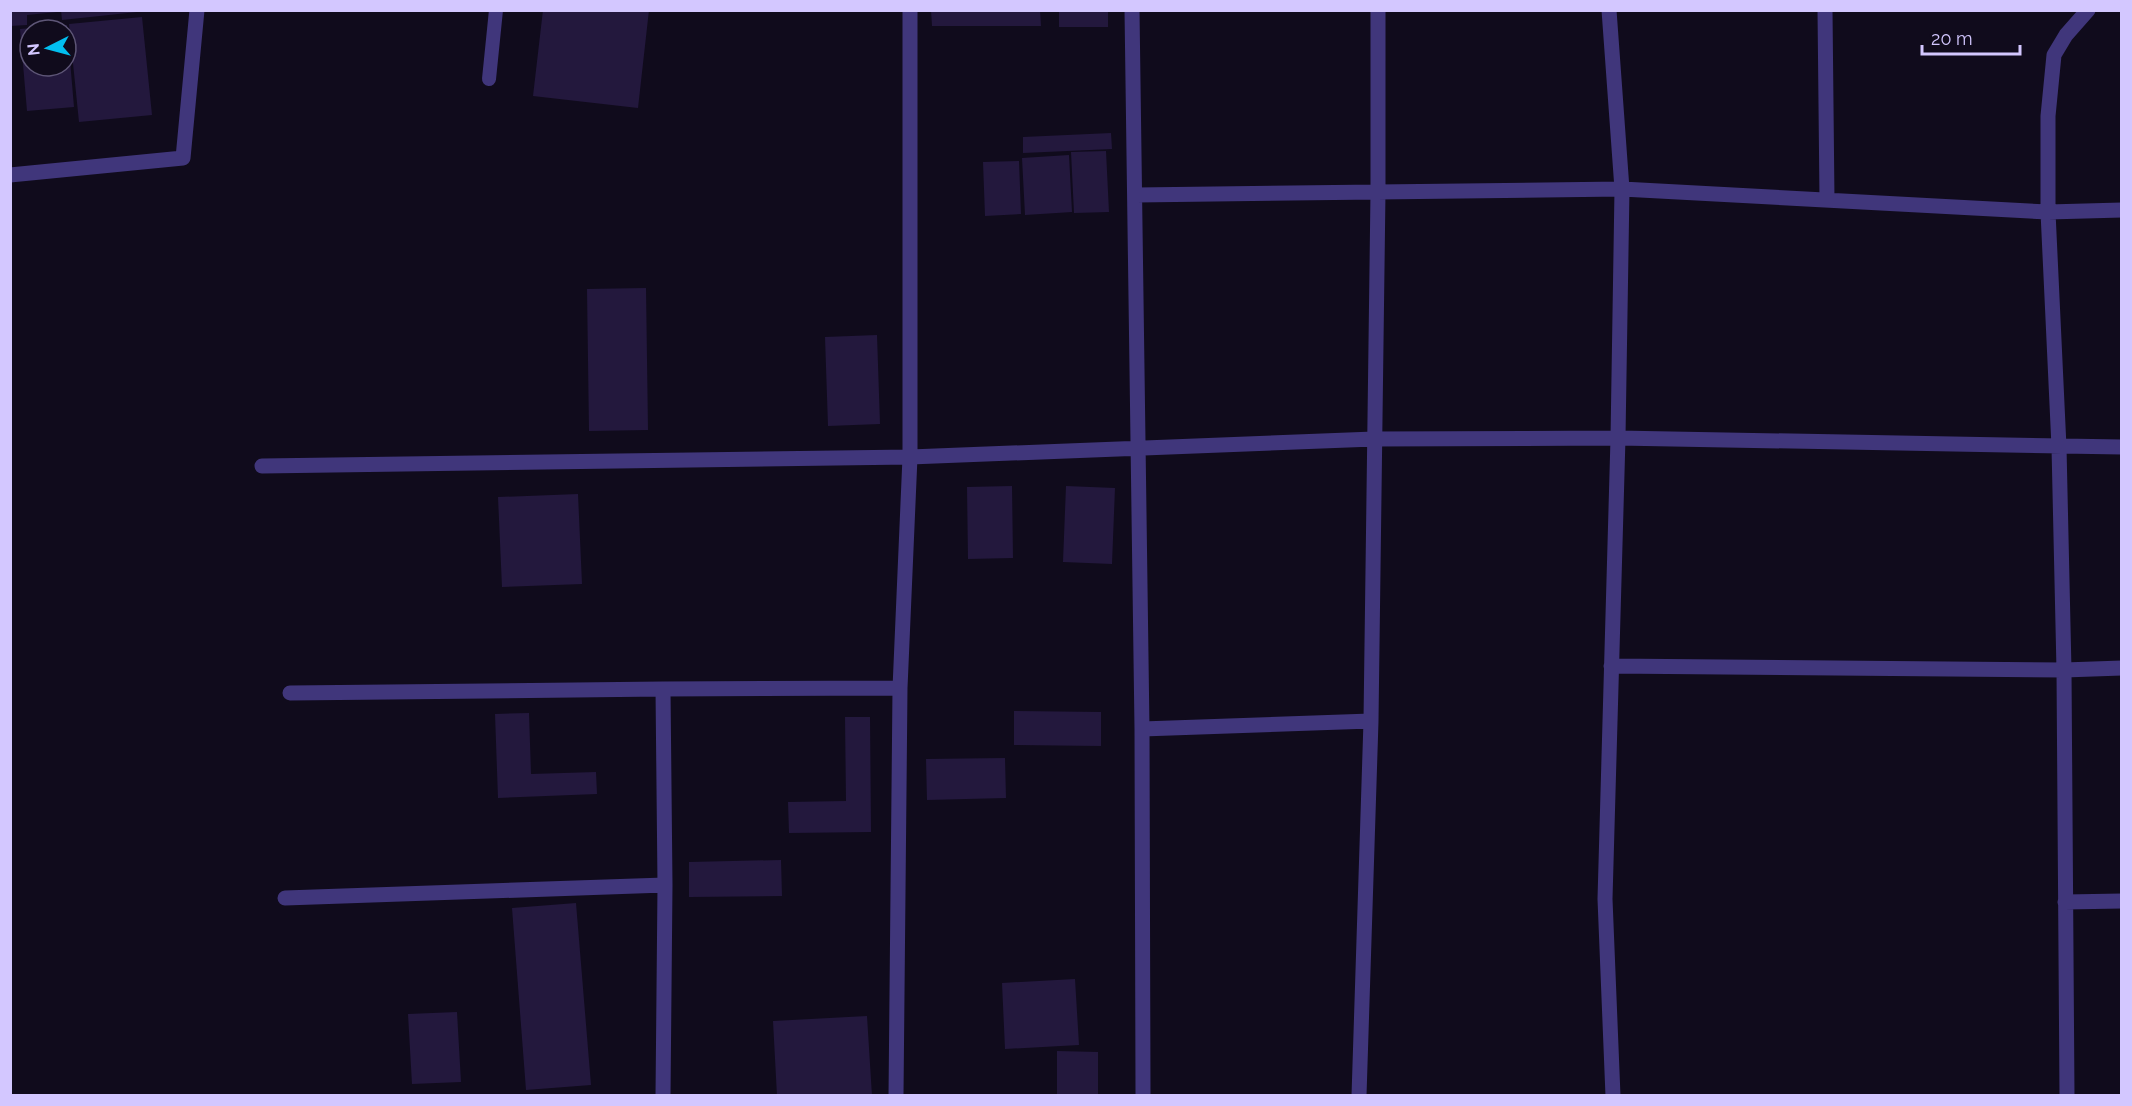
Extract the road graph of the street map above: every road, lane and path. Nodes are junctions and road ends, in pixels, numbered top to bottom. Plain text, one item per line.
1 (197, 10) edge
2 (496, 10) edge
3 (910, 10) edge
4 (1132, 10) edge
5 (1378, 10) edge
6 (1609, 10) edge
7 (1825, 10) edge
8 (2088, 10) edge
9 (489, 79) dead end
10 (10, 175) edge
11 (1622, 189) junction
12 (1378, 192) junction
13 (1136, 195) junction
14 (1827, 200) junction
15 (2121, 210) edge
16 (2048, 212) junction
17 (1618, 438) junction
18 (1374, 439) junction
19 (1139, 447) junction
20 (2059, 447) junction
21 (2121, 447) edge
22 (910, 457) junction
23 (262, 466) dead end
24 (1611, 666) junction
25 (2121, 668) edge
26 (2064, 670) junction
27 (900, 688) junction
28 (663, 689) junction
29 (290, 693) dead end
30 (1371, 721) junction
31 (1142, 729) junction
32 (665, 885) junction
33 (285, 898) dead end
34 (2121, 901) edge
35 (2065, 902) junction
36 (663, 1095) edge
37 (896, 1095) edge
38 (1143, 1095) edge
39 (1359, 1095) edge
40 (1614, 1095) edge
41 (2067, 1095) edge

1 - 10 street
2 - 9 lane
3 - 22 street
4 - 13 street
5 - 12 street
6 - 11 street
7 - 14 street
8 - 16 street
11 - 12 street
11 - 14 street
11 - 17 street
12 - 13 street
12 - 18 street
13 - 19 street
14 - 16 street
15 - 16 street
16 - 20 street
17 - 18 street
17 - 20 street
17 - 24 street
18 - 19 street
18 - 30 street
19 - 22 street
19 - 31 street
20 - 21 street
20 - 26 street
22 - 23 street
22 - 27 street
24 - 26 street
24 - 40 street
25 - 26 street
26 - 35 street
27 - 28 street
27 - 37 street
28 - 29 street
28 - 32 street
30 - 31 street
30 - 39 street
31 - 38 street
32 - 33 street
32 - 36 street
34 - 35 street
35 - 41 street

